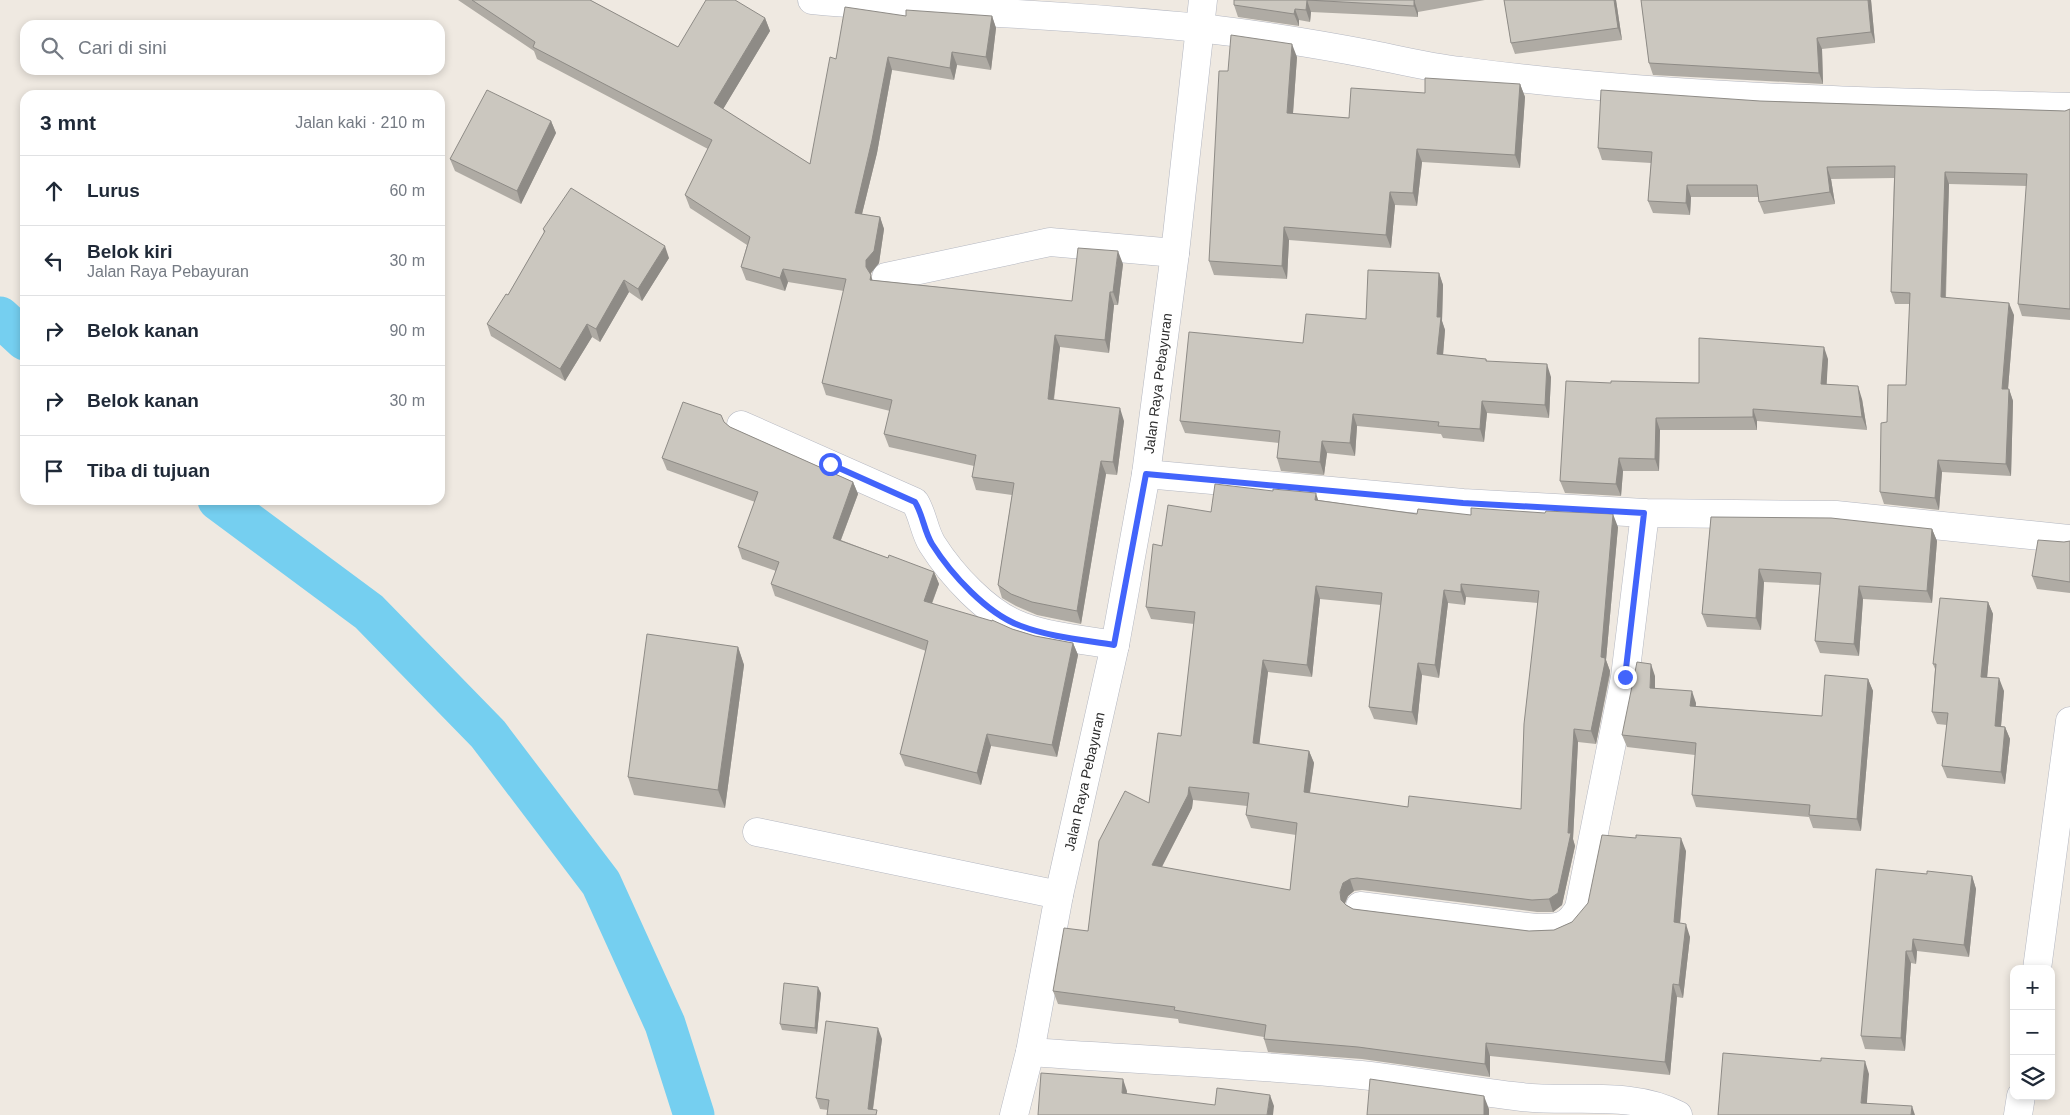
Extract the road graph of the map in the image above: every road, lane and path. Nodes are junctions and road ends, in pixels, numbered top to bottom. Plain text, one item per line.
1 (812, 0) edge
2 (1203, 0) edge
3 (879, 3) edge
4 (1201, 28) junction
5 (2070, 107) edge
6 (1175, 254) junction
7 (886, 277) dead end
8 (741, 425) dead end
9 (1146, 474) junction
10 (1644, 513) junction
11 (2070, 539) edge
12 (1114, 645) junction
13 (2070, 720) edge
14 (757, 832) dead end
15 (1059, 895) junction
16 (1360, 906) dead end
17 (2038, 965) edge
18 (1030, 1052) junction
19 (2020, 1100) edge
20 (1014, 1115) edge
21 (1678, 1115) edge
22 (2018, 1115) edge

1 - 3 street
2 - 4 street, Jalan Raya Pebayuran
3 - 4 street
4 - 5 street
4 - 6 street, Jalan Raya Pebayuran
6 - 7 street
6 - 9 street, Jalan Raya Pebayuran
8 - 12 street
9 - 10 street
9 - 12 street, Jalan Raya Pebayuran
10 - 11 street
10 - 16 street
12 - 15 street, Jalan Raya Pebayuran
13 - 17 street
14 - 15 street
15 - 18 street, Jalan Raya Pebayuran
18 - 20 street, Jalan Raya Pebayuran
18 - 21 street
19 - 22 street

